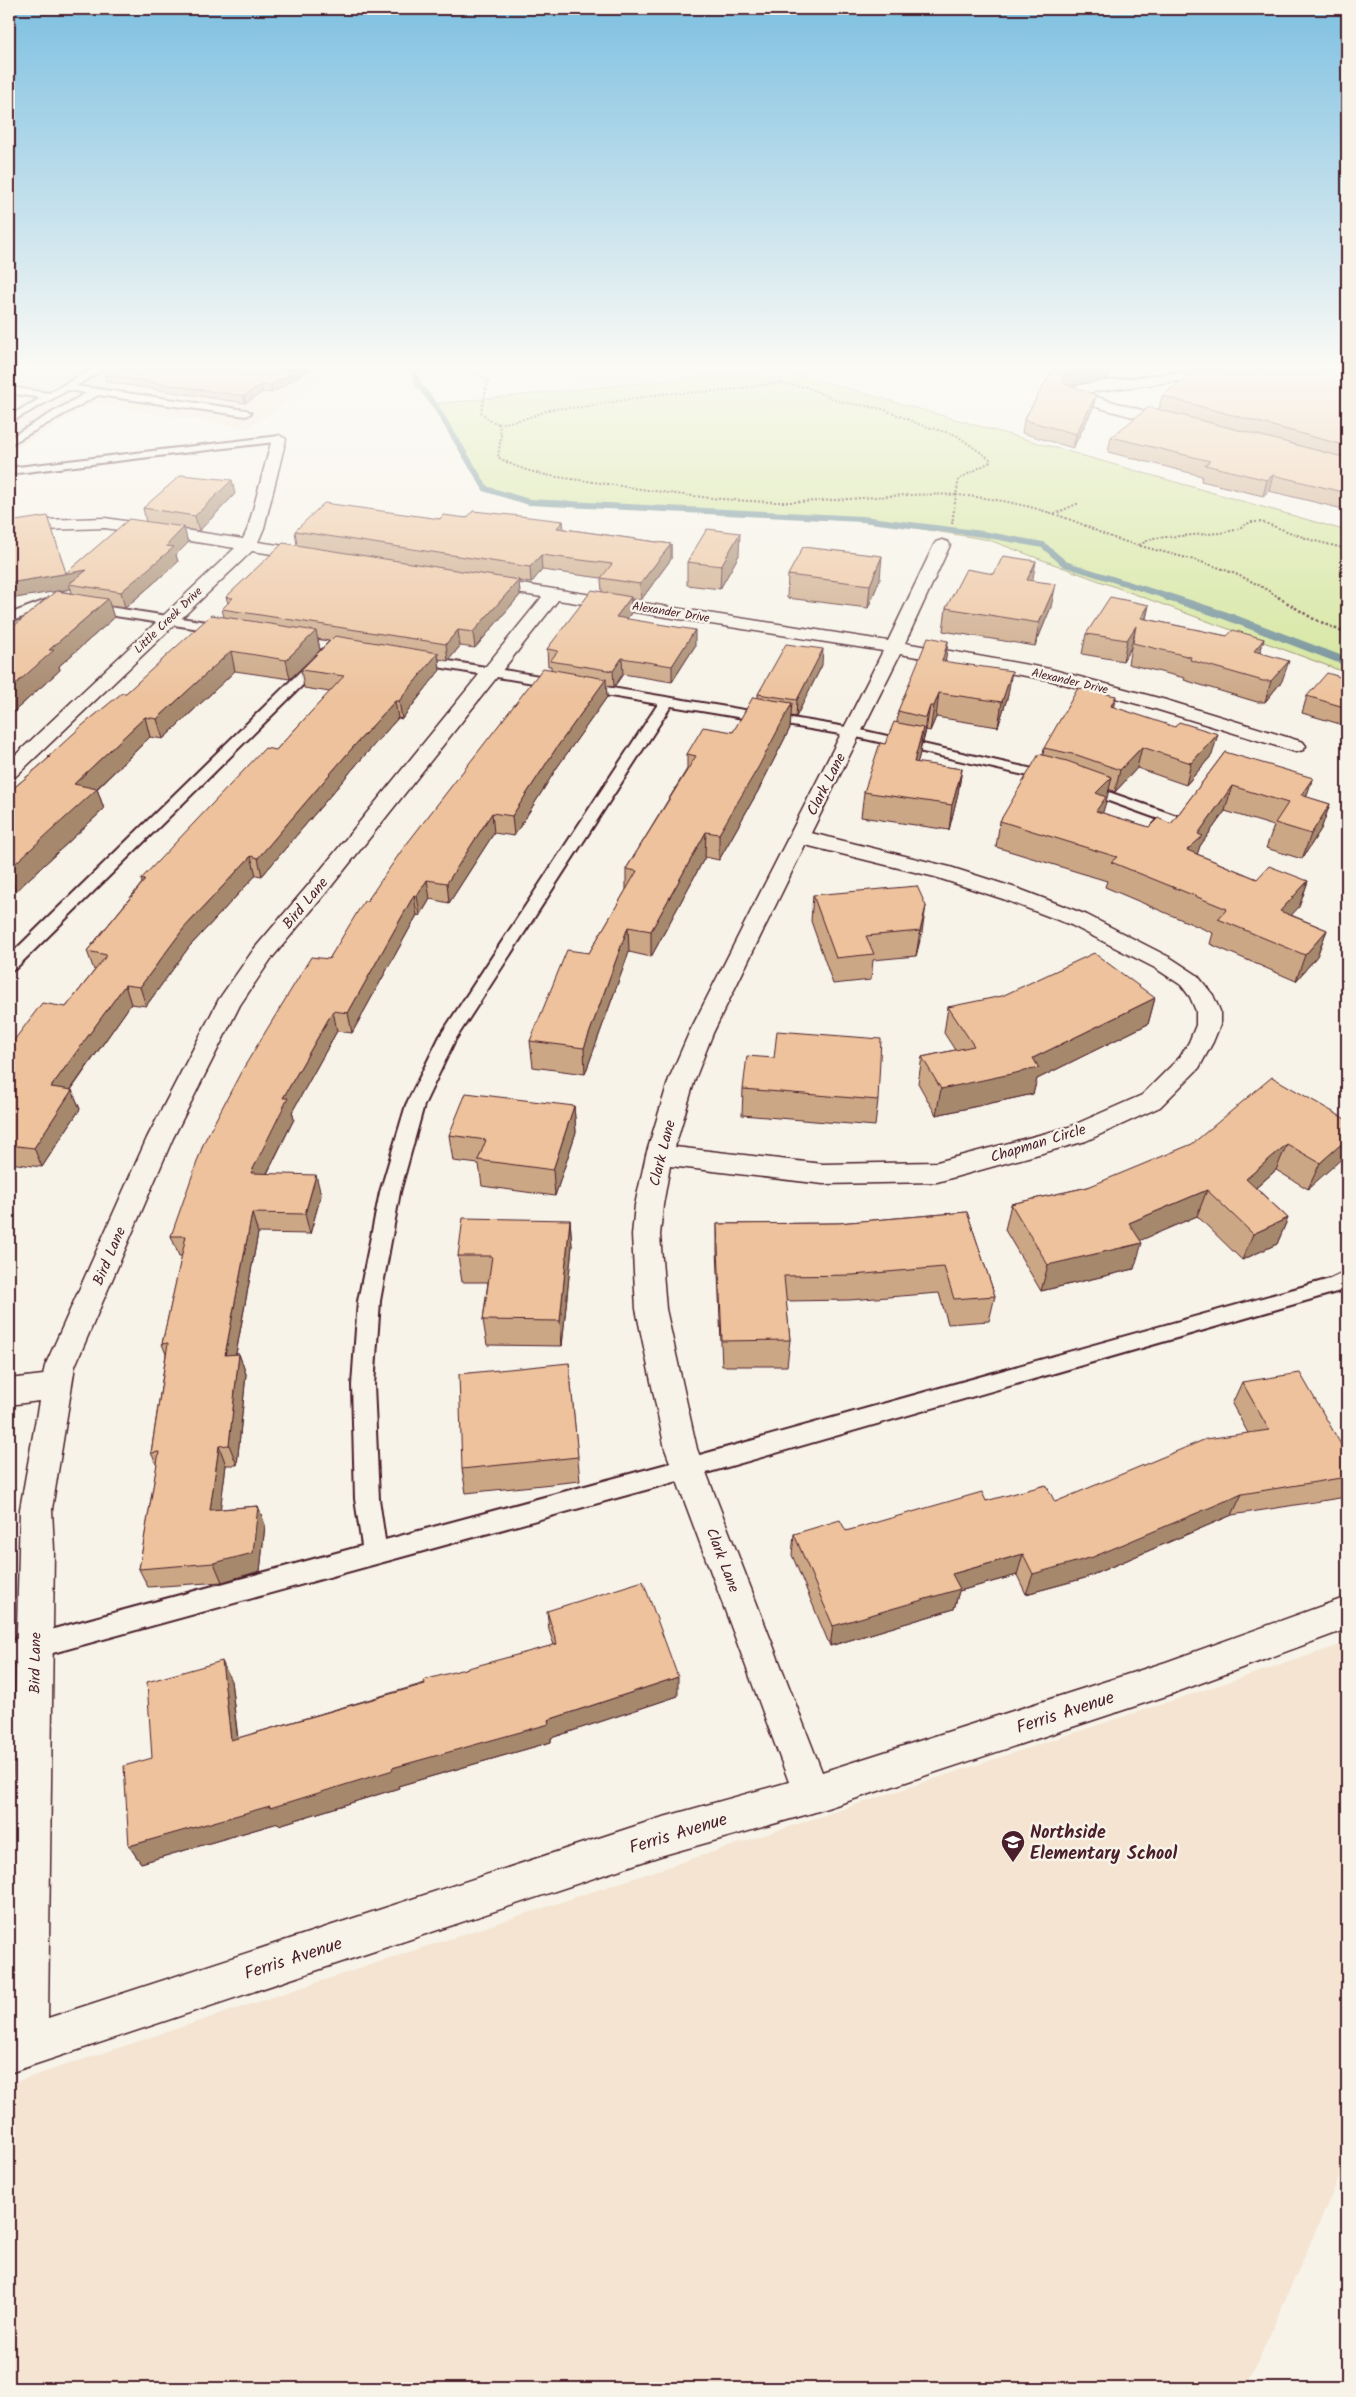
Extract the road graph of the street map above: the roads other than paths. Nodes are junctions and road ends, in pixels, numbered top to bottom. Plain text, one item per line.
1 (268, 481) edge
2 (9, 531) edge
3 (248, 545) junction
4 (942, 545) dead end
5 (324, 557) edge
6 (468, 580) edge
7 (554, 594) junction
8 (9, 618) edge
9 (168, 620) junction
10 (236, 631) edge
11 (275, 637) edge
12 (334, 646) junction
13 (894, 646) junction
14 (362, 651) edge
15 (399, 657) edge
16 (492, 672) junction
17 (667, 701) junction
18 (852, 732) junction
19 (1296, 746) dead end
20 (9, 772) edge
21 (1175, 820) edge
22 (799, 837) junction
23 (9, 965) edge
24 (658, 1155) junction
25 (1347, 1279) edge
26 (57, 1386) junction
27 (9, 1392) edge
28 (689, 1468) junction
29 (375, 1554) junction
30 (1347, 1614) edge
31 (22, 1649) edge
32 (812, 1794) junction
33 (18, 2049) edge

1 - 3 street, Little Creek Drive
2 - 3 street
3 - 5 street
3 - 9 street, Little Creek Drive
4 - 13 street, Clark Lane
6 - 7 street, Alexander Drive
7 - 13 street, Alexander Drive
7 - 16 street, Bird Lane
8 - 9 lane
9 - 10 lane
9 - 20 street, Little Creek Drive
11 - 12 lane
12 - 14 lane
12 - 23 lane
13 - 18 street, Clark Lane
13 - 19 street, Alexander Drive
15 - 16 lane
16 - 17 lane
16 - 26 street, Bird Lane
17 - 18 lane
17 - 29 lane
18 - 21 lane
18 - 22 street, Clark Lane
22 - 24 street, Clark Lane
22 - 24 street, Chapman Circle
24 - 28 street, Clark Lane
25 - 28 lane
26 - 27 street
26 - 31 street, Bird Lane
28 - 29 lane
28 - 32 street, Clark Lane
29 - 31 lane
30 - 32 street, Ferris Avenue
31 - 33 street, Bird Lane
32 - 33 street, Ferris Avenue

